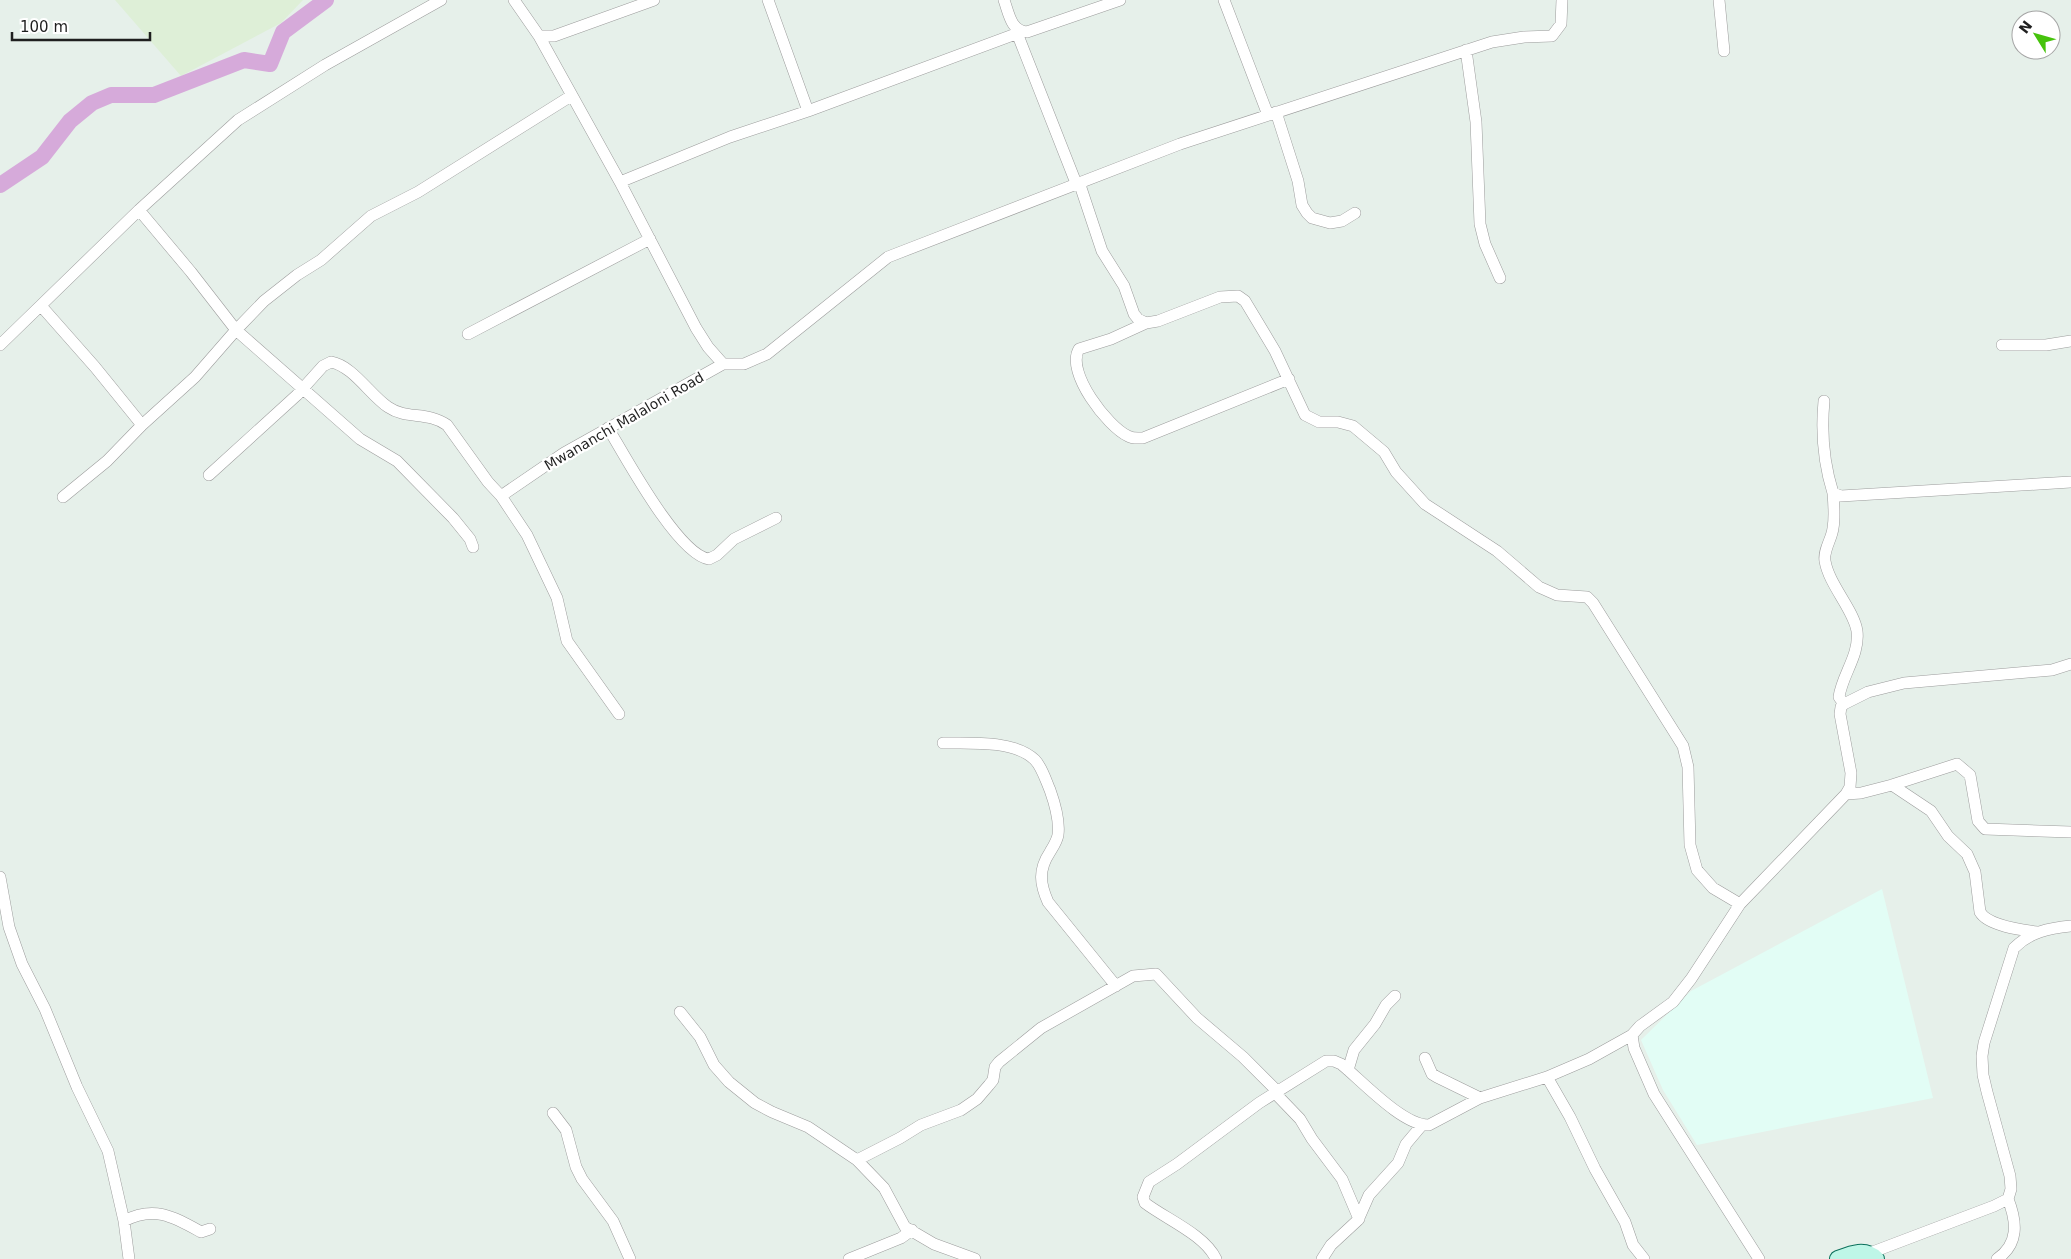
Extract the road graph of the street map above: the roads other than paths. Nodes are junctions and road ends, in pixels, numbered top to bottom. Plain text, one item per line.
1 (441, 0) edge
2 (514, 0) edge
3 (654, 0) edge
4 (768, 0) edge
5 (1004, 0) edge
6 (1120, 0) edge
7 (1224, 0) edge
8 (1562, 0) edge
9 (1719, 0) edge
10 (1019, 32) junction
11 (539, 36) junction
12 (1466, 50) junction
13 (1724, 51) dead end
14 (572, 96) junction
15 (808, 111) junction
16 (1272, 114) junction
17 (620, 182) junction
18 (1078, 182) junction
19 (139, 210) junction
20 (1355, 213) dead end
21 (650, 239) junction
22 (1500, 278) dead end
23 (42, 306) junction
24 (1146, 322) junction
25 (236, 330) junction
26 (468, 334) dead end
27 (2071, 341) edge
28 (0, 345) edge
29 (2002, 345) dead end
30 (723, 364) junction
31 (1289, 379) junction
32 (302, 389) junction
33 (1824, 402) dead end
34 (142, 425) junction
35 (608, 428) junction
36 (209, 475) dead end
37 (2071, 482) edge
38 (1834, 493) junction
39 (500, 496) junction
40 (63, 497) dead end
41 (776, 518) dead end
42 (473, 548) dead end
43 (2071, 664) edge
44 (1844, 704) junction
45 (619, 714) dead end
46 (943, 743) dead end
47 (1892, 785) junction
48 (1846, 794) junction
49 (2071, 832) edge
50 (0, 877) edge
51 (1740, 904) junction
52 (2071, 926) edge
53 (2038, 932) junction
54 (1116, 986) junction
55 (1395, 996) dead end
56 (680, 1012) dead end
57 (1632, 1036) junction
58 (1425, 1058) dead end
59 (1348, 1070) junction
60 (1547, 1077) junction
61 (1276, 1092) junction
62 (1480, 1098) junction
63 (553, 1113) dead end
64 (1422, 1125) junction
65 (858, 1160) junction
66 (2008, 1199) junction
67 (1359, 1219) junction
68 (124, 1220) junction
69 (210, 1229) dead end
70 (912, 1230) junction
71 (1873, 1256) edge
72 (1759, 1257) edge
73 (129, 1259) edge
74 (630, 1259) edge
75 (849, 1259) edge
76 (975, 1259) edge
77 (1216, 1259) edge
78 (1322, 1259) edge
79 (1644, 1259) edge
80 (1838, 1259) edge
81 (1997, 1259) edge

1 - 19 street
2 - 11 street
3 - 11 street
4 - 15 street
5 - 10 street
6 - 10 street
7 - 16 street
8 - 12 street
9 - 13 street
10 - 15 street
10 - 18 street
11 - 14 street
12 - 16 street
12 - 22 street
14 - 17 street
14 - 25 street
15 - 17 street
16 - 18 street
16 - 20 street
17 - 21 street
18 - 24 street
18 - 30 street
19 - 23 street
19 - 25 street
21 - 26 street
21 - 30 street
23 - 28 street
23 - 34 street
24 - 31 street
24 - 31 street
25 - 32 street
25 - 34 street
27 - 29 street
30 - 35 street, Mwananchi Malaloni Road
31 - 51 street
32 - 36 street
32 - 39 street
32 - 42 street
33 - 38 street
34 - 40 street
35 - 39 street, Mwananchi Malaloni Road
35 - 41 street
37 - 38 street
38 - 44 street
39 - 45 street
43 - 44 street
44 - 48 street
46 - 54 street
47 - 48 street
47 - 49 street
47 - 53 street
48 - 51 street
50 - 68 street
51 - 57 street
52 - 53 street
53 - 66 street
54 - 61 street
54 - 65 street
55 - 59 street
56 - 65 street
57 - 60 street
57 - 72 street
58 - 62 street
59 - 61 street
59 - 64 street
60 - 62 street
60 - 79 street
61 - 67 street
61 - 77 street
62 - 64 street
63 - 74 street
64 - 67 street
65 - 70 street
66 - 71 street
66 - 81 street
67 - 78 street
68 - 69 street
68 - 73 street
70 - 75 street
70 - 76 street
71 - 80 street

